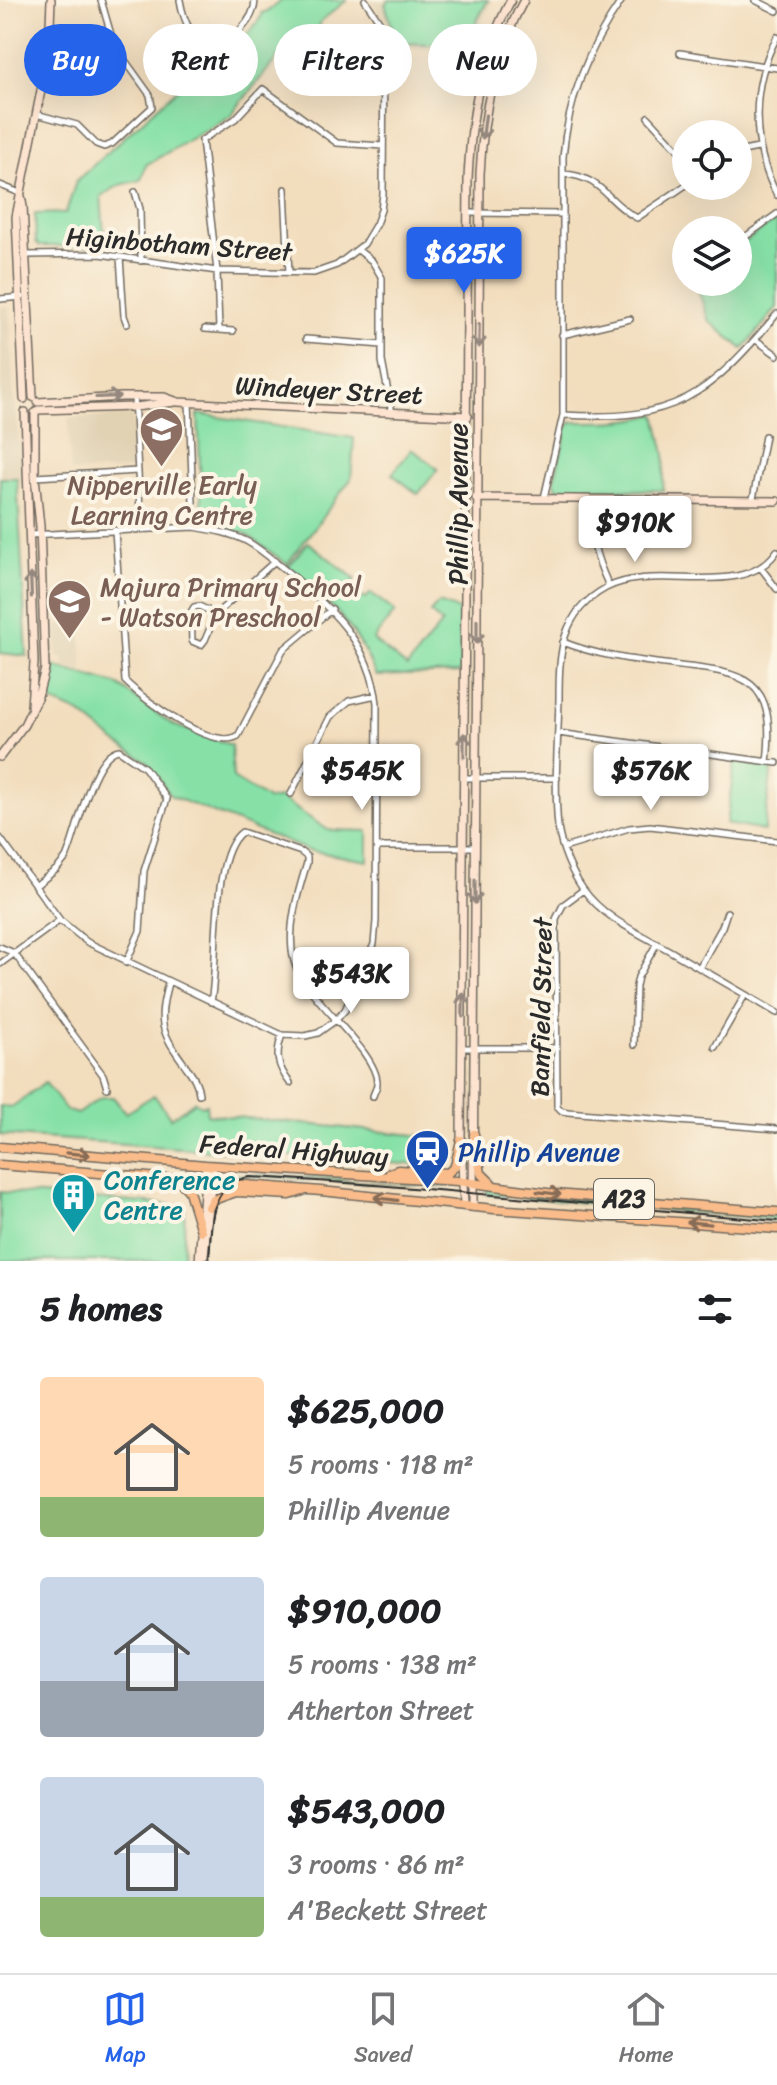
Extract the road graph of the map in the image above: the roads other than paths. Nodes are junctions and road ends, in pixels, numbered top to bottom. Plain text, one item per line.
1 (51, 0) edge
2 (101, 0) edge
3 (180, 0) edge
4 (255, 0) edge
5 (365, 0) edge
6 (511, 0) edge
7 (524, 0) edge
8 (622, 0) edge
9 (755, 0) edge
10 (777, 11) edge
11 (381, 24) edge
12 (777, 37) edge
13 (680, 53) dead end
14 (764, 66) junction
15 (777, 68) edge
16 (383, 96) edge
17 (35, 114) junction
18 (648, 117) dead end
19 (672, 143) edge
20 (383, 146) junction
21 (758, 148) junction
22 (752, 149) edge
23 (563, 174) junction
24 (0, 185) edge
25 (285, 189) dead end
26 (135, 192) dead end
27 (20, 193) junction
28 (672, 194) edge
29 (777, 195) edge
30 (468, 213) junction
31 (480, 213) junction
32 (562, 214) junction
33 (777, 214) edge
34 (752, 232) edge
35 (358, 250) junction
36 (21, 255) junction
37 (120, 257) junction
38 (141, 261) junction
39 (217, 271) junction
40 (289, 273) junction
41 (23, 297) junction
42 (0, 299) edge
43 (777, 314) edge
44 (630, 319) dead end
45 (127, 324) dead end
46 (205, 329) dead end
47 (219, 330) junction
48 (233, 331) dead end
49 (562, 335) junction
50 (306, 339) dead end
51 (756, 340) junction
52 (382, 345) junction
53 (777, 355) edge
54 (134, 397) junction
55 (178, 402) junction
56 (189, 402) junction
57 (34, 404) junction
58 (135, 407) junction
59 (25, 412) junction
60 (392, 413) junction
61 (563, 415) junction
62 (467, 416) junction
63 (478, 416) junction
64 (765, 436) dead end
65 (138, 471) junction
66 (31, 477) junction
67 (466, 497) junction
68 (477, 498) junction
69 (544, 498) junction
70 (589, 498) junction
71 (753, 499) junction
72 (777, 501) edge
73 (194, 527) junction
74 (141, 529) junction
75 (115, 530) junction
76 (40, 534) junction
77 (29, 535) junction
78 (777, 551) edge
79 (275, 561) junction
80 (761, 568) junction
81 (609, 586) junction
82 (777, 589) edge
83 (332, 609) junction
84 (216, 614) junction
85 (563, 642) junction
86 (376, 695) junction
87 (31, 708) junction
88 (558, 733) junction
89 (0, 757) edge
90 (767, 762) junction
91 (777, 763) edge
92 (464, 778) junction
93 (476, 778) junction
94 (557, 778) junction
95 (291, 794) dead end
96 (0, 838) edge
97 (777, 841) edge
98 (377, 847) junction
99 (464, 847) junction
100 (476, 847) junction
101 (564, 848) junction
102 (35, 886) junction
103 (584, 890) junction
104 (727, 912) dead end
105 (60, 920) junction
106 (657, 943) junction
107 (0, 947) edge
108 (14, 953) junction
109 (126, 963) junction
110 (0, 964) edge
111 (699, 968) junction
112 (168, 982) junction
113 (745, 995) junction
114 (211, 1002) junction
115 (777, 1013) edge
116 (336, 1020) junction
117 (282, 1035) junction
118 (634, 1045) dead end
119 (715, 1047) dead end
120 (463, 1048) junction
121 (475, 1048) junction
122 (556, 1048) junction
123 (290, 1083) dead end
124 (107, 1088) dead end
125 (199, 1094) dead end
126 (373, 1096) dead end
127 (777, 1129) edge
128 (474, 1134) junction
129 (461, 1140) junction
130 (0, 1147) edge
131 (0, 1165) edge
132 (209, 1166) junction
133 (385, 1175) junction
134 (178, 1179) junction
135 (208, 1182) junction
136 (468, 1182) junction
137 (494, 1185) junction
138 (308, 1190) junction
139 (468, 1206) junction
140 (209, 1207) junction
141 (777, 1212) edge
142 (777, 1229) edge
143 (201, 1231) junction
144 (201, 1261) edge

1 - 17 main road
2 - 17 street
3 - 4 street
5 - 11 street, Higinbotham Street
6 - 30 main road, Phillip Avenue
7 -> 31 main road, Phillip Avenue
8 - 23 street
9 - 10 street
12 - 14 street
13 - 14 street
14 - 15 street
14 - 21 street
16 - 20 street, Higinbotham Street
17 - 27 main road
18 - 19 street
20 - 35 street, Higinbotham Street
20 - 39 street
21 - 22 street
21 - 29 street
23 - 28 street
23 - 32 street
24 - 27 street
25 - 40 street
26 - 38 street
27 - 36 main road
30 - 31 street
30 - 62 main road, Phillip Avenue
31 - 32 street
31 -> 63 main road, Phillip Avenue
32 - 49 street
33 - 34 street
35 - 40 street, Higinbotham Street
35 - 52 street
36 - 37 street, Higinbotham Street
36 - 41 main road
37 - 38 street, Higinbotham Street
37 - 45 street
38 - 39 street, Higinbotham Street
39 - 40 street, Higinbotham Street
39 - 47 street
41 - 42 street
41 - 57 main road
43 - 51 street
44 - 49 street
46 - 47 street
47 - 48 street
49 - 61 street
50 - 52 street
51 - 53 street
51 - 61 street
52 - 60 street
54 - 55 main road, Windeyer Street
57 -> 54 main road, Windeyer Street
54 - 58 street
55 - 56 main road, Windeyer Street
55 - 58 main road, Windeyer Street
56 - 60 main road, Windeyer Street
56 - 73 street
57 - 58 main road, Windeyer Street
57 - 59 main road
57 - 59 main road
57 - 66 main road
58 - 65 street
59 - 66 main road
60 - 62 main road, Windeyer Street
61 - 69 street
62 - 63 main road, Windeyer Street
62 - 67 main road, Phillip Avenue
63 - 68 main road, Phillip Avenue
64 - 71 street
65 - 66 street
65 - 74 street
66 - 76 main road
66 - 77 main road
67 - 68 main road
92 -> 67 main road, Phillip Avenue
68 - 69 main road
68 -> 93 main road, Phillip Avenue
69 - 70 main road
70 - 71 main road
70 - 81 street
71 - 72 main road
73 - 74 street
73 - 79 street
74 - 75 street
75 - 76 street
75 - 83 street
76 - 77 street
76 - 87 main road
87 -> 77 main road
78 - 80 street
79 - 83 street
79 - 84 street
80 - 81 street
80 - 82 street
81 - 85 street
83 - 86 street
84 - 84 street
85 - 88 street
85 - 90 street
86 - 95 street
86 - 98 street
87 - 89 main road
88 - 90 street
88 - 94 street
90 - 91 street
92 - 93 street
92 - 99 main road, Phillip Avenue
93 - 94 street
93 - 100 main road, Phillip Avenue
94 - 101 street
96 - 102 street
97 - 101 street
98 - 99 street
98 - 116 street
99 - 100 street
120 -> 99 main road, Phillip Avenue
100 -> 121 main road, Phillip Avenue
101 - 103 street
102 - 105 street
102 - 109 street
103 - 106 street
103 - 122 street, Banfield Street
104 - 111 street
105 - 108 street
105 - 109 street
106 - 111 street
106 - 118 street
107 - 108 street
108 - 110 street
108 - 124 street
109 - 112 street
111 - 113 street
112 - 114 street
112 - 125 street
113 - 115 street
113 - 119 street
114 - 116 street
114 - 117 street
116 - 117 street
116 - 126 street
117 - 123 street
120 - 121 street
120 - 129 main road, Phillip Avenue
121 - 122 street
121 - 128 main road, Phillip Avenue
122 - 127 street, Banfield Street
128 - 136 main road, Phillip Avenue
128 - 137 highway
129 - 133 highway
129 - 136 main road, Phillip Avenue
130 -> 132 highway, Federal Highway / A23
131 - 134 highway, Federal Highway / A23
132 - 133 highway, Federal Highway / A23
132 - 135 main road
133 - 136 highway, Federal Highway / A23
134 - 135 highway, Federal Highway / A23
134 - 143 highway
135 - 138 highway, Federal Highway / A23
135 - 140 main road
135 - 143 main road
136 - 137 highway, Federal Highway / A23
136 - 139 main road, Phillip Avenue
137 -> 141 highway, Federal Highway / A23
139 -> 138 highway, Federal Highway / A23
138 - 140 highway
142 -> 139 highway, Federal Highway / A23
140 - 144 main road
143 - 144 main road

